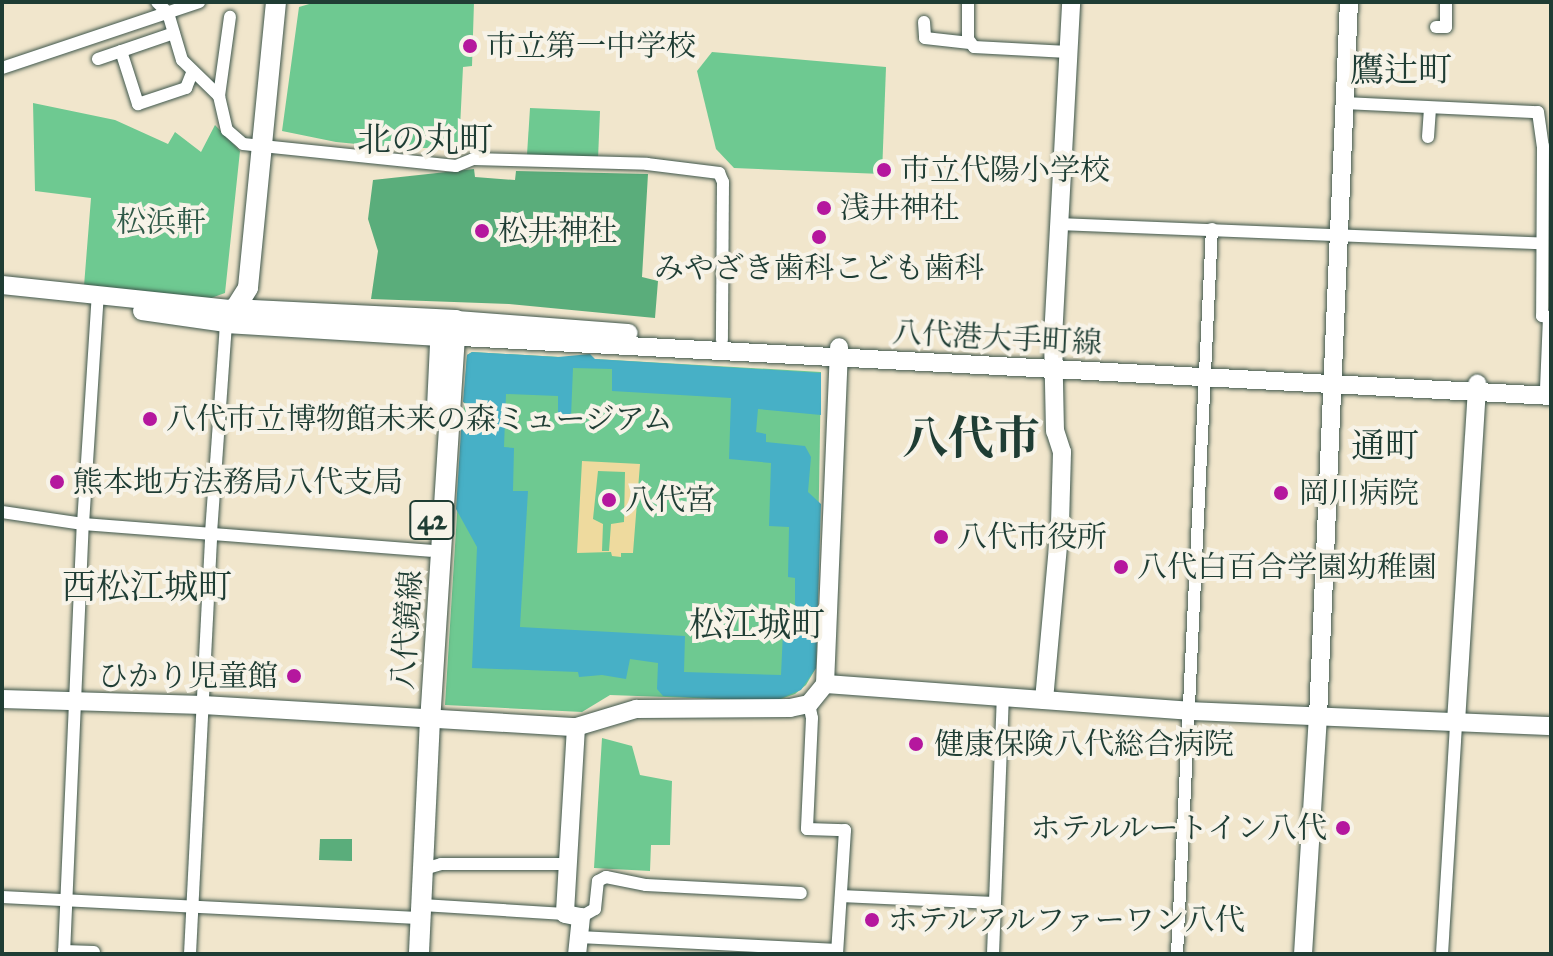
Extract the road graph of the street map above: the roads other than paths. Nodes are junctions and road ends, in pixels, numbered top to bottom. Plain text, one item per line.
1 (157, 2) edge
2 (199, 2) edge
3 (267, 2) edge
4 (276, 2) edge
5 (968, 2) edge
6 (1071, 2) edge
7 (1349, 2) edge
8 (1446, 2) edge
9 (168, 13) junction
10 (230, 17) dead end
11 (924, 22) dead end
12 (1446, 27) dead end
13 (174, 33) junction
14 (970, 43) junction
15 (121, 51) junction
16 (1068, 52) junction
17 (98, 59) dead end
18 (2, 68) edge
19 (193, 71) junction
20 (219, 96) junction
21 (1344, 103) junction
22 (1430, 110) junction
23 (1428, 137) dead end
24 (256, 145) junction
25 (1547, 186) edge
26 (1058, 224) junction
27 (1212, 229) junction
28 (1340, 234) junction
29 (1545, 251) edge
30 (2, 285) edge
31 (2, 294) edge
32 (97, 300) junction
33 (229, 316) junction
34 (1550, 317) edge
35 (448, 328) junction
36 (722, 340) junction
37 (839, 352) junction
38 (1053, 363) junction
39 (1205, 375) junction
40 (1333, 381) junction
41 (1477, 389) junction
42 (1549, 392) edge
43 (2, 512) edge
44 (83, 524) junction
45 (211, 533) junction
46 (430, 551) junction
47 (825, 684) junction
48 (1003, 698) junction
49 (2, 699) edge
50 (1044, 700) junction
51 (77, 701) junction
52 (809, 704) junction
53 (203, 705) junction
54 (1190, 711) junction
55 (1318, 717) junction
56 (430, 719) junction
57 (1456, 722) junction
58 (1551, 726) edge
59 (576, 727) junction
60 (568, 864) junction
61 (424, 869) junction
62 (801, 893) dead end
63 (841, 896) junction
64 (2, 897) edge
65 (66, 900) junction
66 (994, 903) junction
67 (193, 907) junction
68 (422, 912) junction
69 (573, 915) junction
70 (578, 946) edge
71 (94, 952) edge
72 (837, 952) edge
73 (64, 953) edge
74 (190, 954) edge
75 (419, 954) edge
76 (993, 954) edge
77 (1177, 954) edge
78 (1303, 954) edge
79 (1442, 954) edge

1 - 9 street
2 - 9 street
3 - 24 main road
4 - 24 main road
5 - 14 street
6 - 16 street
7 - 21 street
8 - 12 street
9 - 13 street
9 - 18 street
10 - 20 street
11 - 14 street
13 - 15 street
13 - 19 street
14 - 16 street
15 - 17 street
15 - 19 street
16 - 26 street
19 - 20 street
20 - 24 street
21 - 22 street
21 - 28 street
22 - 23 street
22 - 25 street
24 - 33 main road
24 - 36 street
25 - 29 street
26 - 27 street
26 - 38 street
27 - 28 street
27 - 39 street
28 - 29 street
28 - 40 street
29 - 34 street
30 - 32 street
31 - 32 street
32 - 33 street
32 - 44 street
33 - 35 main road
33 - 45 street
34 - 42 street
35 - 36 street, 八代港大手町線
35 - 37 street, 八代港大手町線
35 - 46 main road, 八代鏡線 / 42
35 - 56 main road, 八代鏡線 / 42
36 - 37 street, 八代港大手町線
37 - 38 street, 八代港大手町線
37 - 47 street
38 - 39 street, 八代港大手町線
38 - 50 street
39 - 40 street, 八代港大手町線
39 - 54 street
40 - 41 street, 八代港大手町線
40 - 55 street
41 - 42 street, 八代港大手町線
41 - 57 street
43 - 44 street
44 - 45 street
44 - 51 street
45 - 46 street
45 - 53 street
46 - 56 main road, 八代鏡線 / 42
47 - 48 street
47 - 52 street
48 - 50 street
48 - 66 street
49 - 51 street
50 - 54 street
51 - 53 street
51 - 65 street
52 - 59 street
52 - 63 street
53 - 56 street
53 - 67 street
54 - 55 street
54 - 77 street
55 - 57 street
55 - 78 street
56 - 59 street
56 - 61 main road, 八代鏡線 / 42
57 - 58 street
57 - 79 street
59 - 60 street
60 - 61 street
60 - 69 street
61 - 68 main road, 八代鏡線 / 42
62 - 69 street
63 - 66 street
63 - 72 street
64 - 65 street
65 - 67 street
65 - 73 street
66 - 76 street
67 - 68 street
67 - 74 street
68 - 69 street
68 - 75 main road, 八代鏡線 / 42
69 - 70 street
70 - 72 street
71 - 73 street

